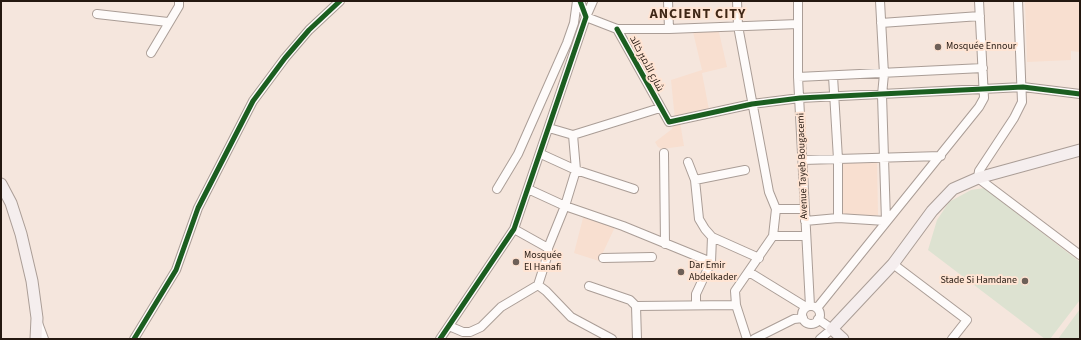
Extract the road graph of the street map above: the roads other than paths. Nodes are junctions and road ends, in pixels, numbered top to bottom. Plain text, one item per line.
1 (179, 1) edge
2 (340, 1) edge
3 (579, 1) edge
4 (593, 1) edge
5 (668, 1) edge
6 (737, 1) edge
7 (798, 1) edge
8 (880, 1) edge
9 (979, 1) edge
10 (1018, 1) edge
11 (97, 14) dead end
12 (980, 16) junction
13 (586, 17) junction
14 (168, 22) junction
15 (881, 23) junction
16 (798, 24) junction
17 (738, 26) junction
18 (617, 29) junction
19 (669, 29) junction
20 (150, 53) dead end
21 (983, 68) junction
22 (884, 74) junction
23 (833, 76) junction
24 (798, 77) junction
25 (1023, 87) junction
26 (983, 90) junction
27 (1080, 94) edge
28 (882, 95) junction
29 (834, 97) junction
30 (800, 98) junction
31 (752, 104) junction
32 (660, 108) junction
33 (549, 128) junction
34 (573, 136) junction
35 (1080, 150) edge
36 (664, 153) dead end
37 (541, 154) junction
38 (940, 156) junction
39 (884, 158) junction
40 (838, 159) junction
41 (803, 160) junction
42 (688, 162) dead end
43 (576, 170) junction
44 (745, 170) dead end
45 (978, 178) junction
46 (695, 180) junction
47 (1, 184) edge
48 (497, 189) dead end
49 (528, 189) junction
50 (634, 190) dead end
51 (565, 206) junction
52 (776, 209) junction
53 (804, 209) junction
54 (838, 218) junction
55 (804, 220) junction
56 (886, 220) junction
57 (514, 229) junction
58 (773, 236) junction
59 (806, 236) junction
60 (712, 237) junction
61 (665, 244) junction
62 (548, 248) junction
63 (1080, 255) edge
64 (652, 257) dead end
65 (603, 258) dead end
66 (759, 258) junction
67 (711, 262) junction
68 (893, 264) junction
69 (749, 272) junction
70 (538, 285) junction
71 (589, 286) dead end
72 (696, 305) junction
73 (736, 305) junction
74 (636, 306) junction
75 (811, 307) junction
76 (37, 318) junction
77 (804, 318) junction
78 (818, 320) junction
79 (450, 326) junction
80 (832, 329) junction
81 (36, 339) edge
82 (44, 339) edge
83 (134, 339) edge
84 (440, 339) edge
85 (612, 339) edge
86 (637, 339) edge
87 (747, 339) edge
88 (754, 339) edge
89 (820, 339) edge
90 (843, 339) edge
91 (952, 339) edge

1 - 14 street
2 - 83 street
3 - 13 street
3 - 48 street
4 - 13 street
5 - 19 street
6 - 17 street
7 - 16 street, Avenue Tayeb Bougacemi
8 - 15 street
9 - 12 street
10 - 25 street
11 - 14 street
12 - 15 street
12 - 21 street
13 - 18 street
13 - 33 street
14 - 20 street
15 - 22 street
16 - 17 street
16 - 24 street, Avenue Tayeb Bougacemi
17 - 19 street
17 - 31 street
18 - 19 street
18 - 32 street, شارع الأمير خالد
21 - 22 street
21 - 26 street
22 - 23 street
22 - 28 street
23 - 24 street
23 - 29 street
24 - 30 street, Avenue Tayeb Bougacemi
25 - 26 street
25 - 27 street
25 - 45 street
26 - 28 street
26 - 38 street
28 - 29 street
28 - 39 street
29 - 30 street
29 - 40 street
30 - 31 street
30 - 41 street, Avenue Tayeb Bougacemi
31 - 32 street, شارع الأمير خالد
31 - 52 street
32 - 34 street
33 - 34 street
33 - 37 street
34 - 43 street
35 - 45 main road
36 - 61 street
37 - 43 street
37 - 49 street
38 - 39 street
38 - 56 street
39 - 40 street
39 - 56 street
40 - 41 street
40 - 54 street
41 - 53 street, Avenue Tayeb Bougacemi
42 - 46 street
43 - 50 street
43 - 51 street
44 - 46 street
45 - 63 street
45 - 68 main road
46 - 60 street
47 - 76 main road
49 - 51 street
49 - 57 street
51 - 61 street
51 - 62 street
52 - 53 street
52 - 58 street
53 - 55 street, Avenue Tayeb Bougacemi
54 - 55 street
54 - 56 street
55 - 59 street, Avenue Tayeb Bougacemi
56 - 75 street
57 - 62 street
57 - 79 street
58 - 59 street
58 - 66 street
59 - 75 street, Avenue Tayeb Bougacemi
60 - 66 street
60 - 67 street
61 - 67 street
62 - 70 street
64 - 65 street
66 - 69 street
67 - 72 street
68 - 80 main road
68 - 91 street
69 - 73 street
69 - 75 street
70 - 79 street
70 - 85 street
71 - 74 street
72 - 73 street
72 - 74 street
73 - 87 street
74 - 86 street
75 - 77 street
75 - 78 street
76 - 81 main road
76 - 82 street
77 - 78 street
77 - 88 street
78 - 80 street
79 - 84 street
80 - 89 street
80 - 90 main road

